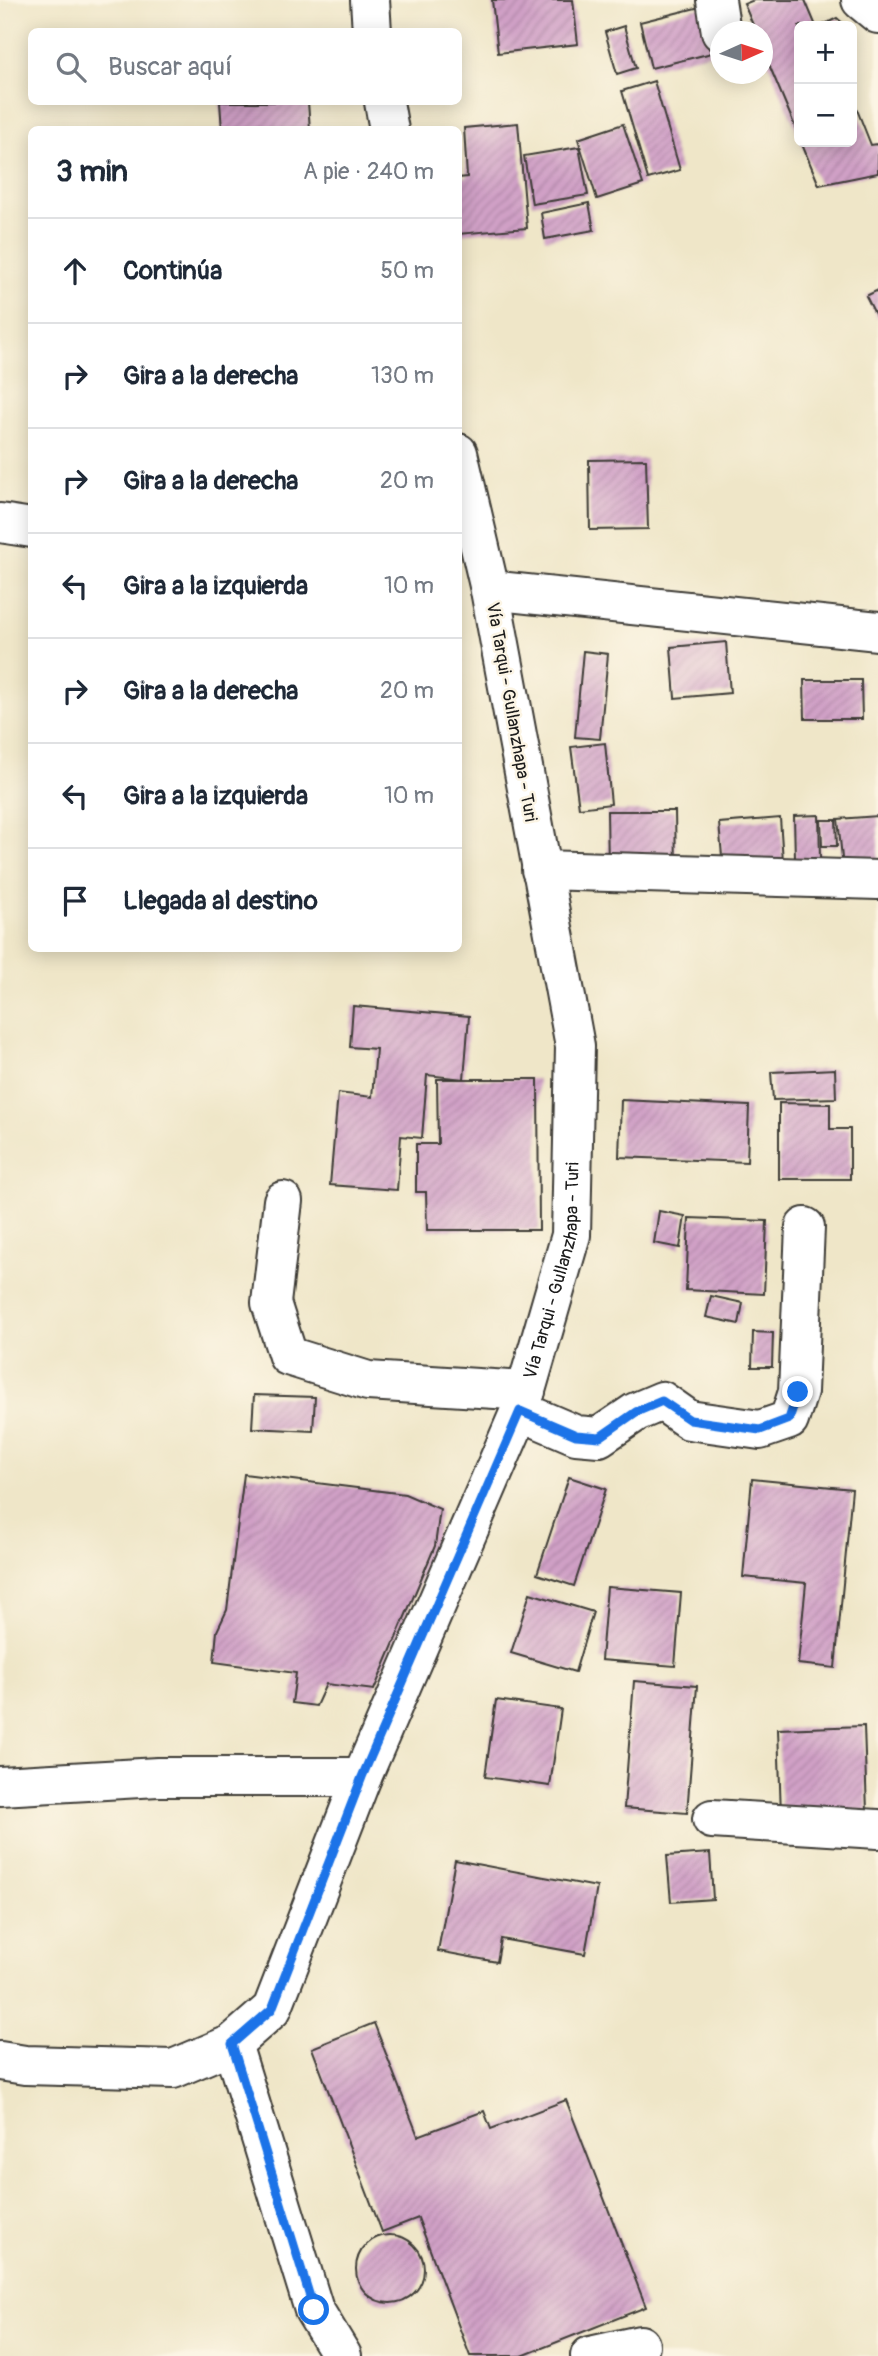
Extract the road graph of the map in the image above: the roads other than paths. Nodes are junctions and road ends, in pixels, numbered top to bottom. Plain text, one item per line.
1 (370, 0) edge
2 (716, 0) edge
3 (862, 0) edge
4 (878, 14) edge
5 (719, 21) edge
6 (372, 28) edge
7 (385, 105) edge
8 (388, 126) edge
9 (462, 470) edge
10 (0, 523) edge
11 (28, 527) edge
12 (490, 590) junction
13 (878, 631) edge
14 (541, 870) junction
15 (878, 880) edge
16 (283, 1201) dead end
17 (805, 1227) dead end
18 (523, 1401) junction
19 (362, 1777) junction
20 (0, 1786) edge
21 (712, 1819) dead end
22 (878, 1829) edge
23 (232, 2044) junction
24 (0, 2061) edge
25 (640, 2345) dead end
26 (342, 2356) edge
27 (590, 2356) edge

1 - 6 street
2 - 5 street
3 - 4 street
7 - 8 street
9 - 12 street, Vía Tarqui - Gullanzhapa - Turi
10 - 11 street
12 - 13 street
12 - 14 street, Vía Tarqui - Gullanzhapa - Turi
14 - 15 street
14 - 18 street, Vía Tarqui - Gullanzhapa - Turi
16 - 18 street
17 - 18 street
18 - 19 street, Vía Tarqui - Gullanzhapa - Turi
19 - 20 street
19 - 23 street, Vía Tarqui - Gullanzhapa - Turi
21 - 22 street
23 - 24 street, Vía Tarqui - Gullanzhapa - Turi
23 - 26 street
25 - 27 street

